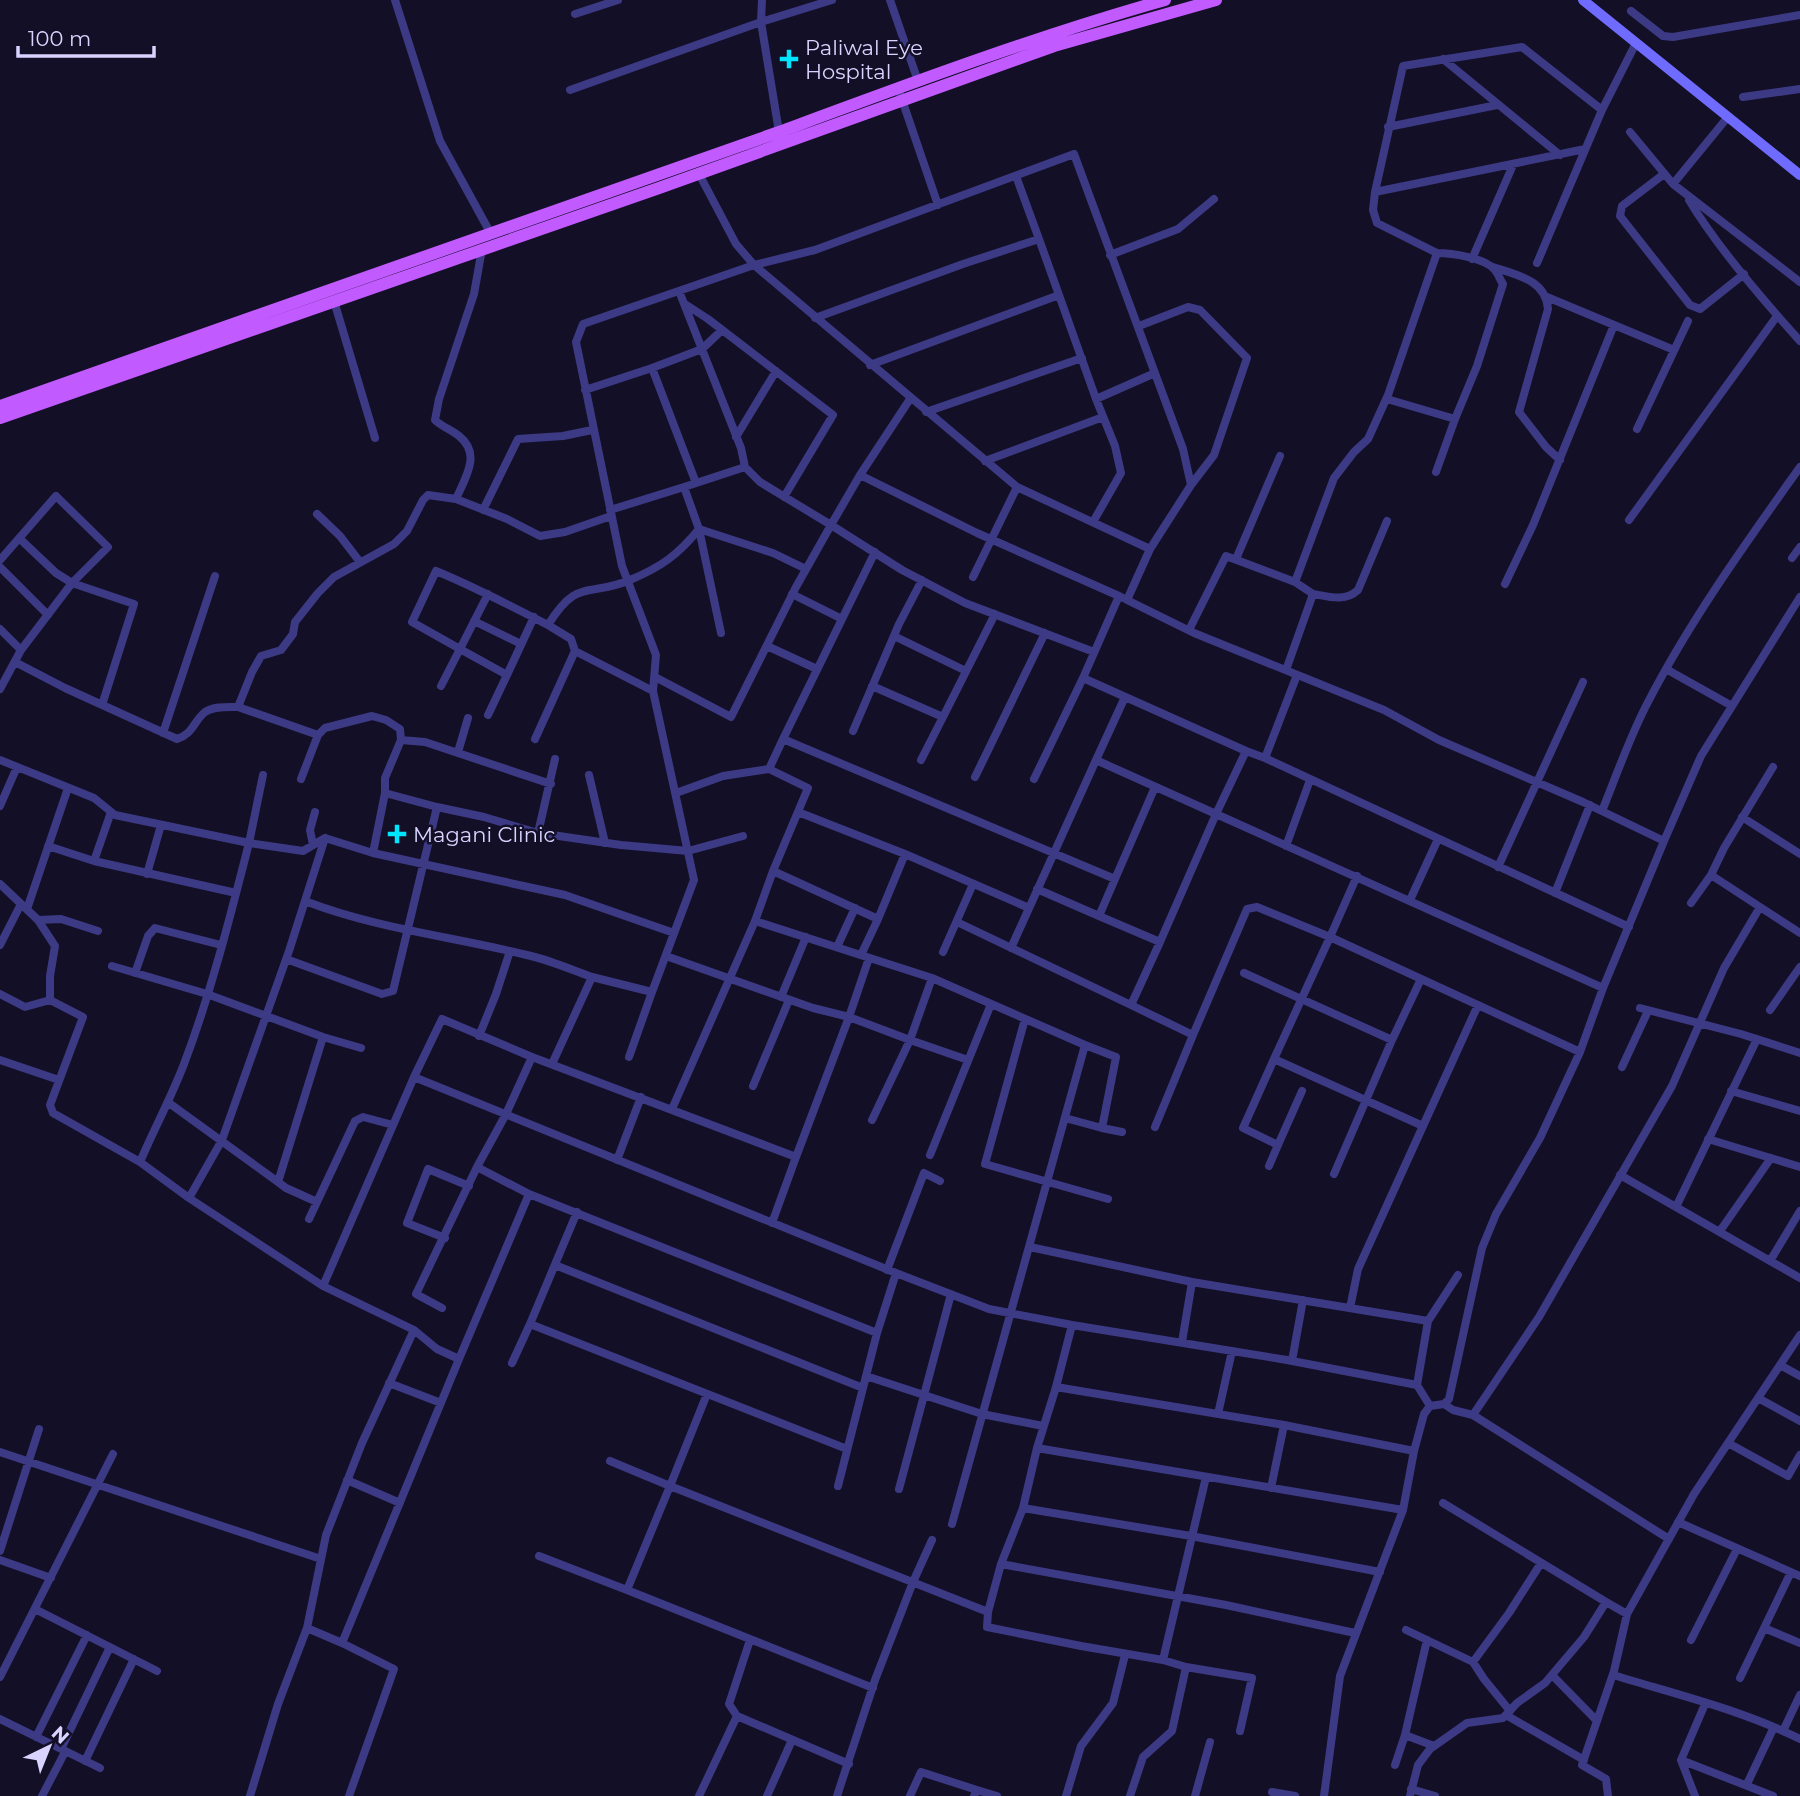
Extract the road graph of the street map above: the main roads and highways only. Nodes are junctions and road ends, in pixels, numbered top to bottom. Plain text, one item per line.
1 (1164, 0) edge
2 (1216, 0) edge
3 (1583, 0) edge
4 (900, 94) junction
5 (696, 167) junction
6 (1800, 175) edge
7 (0, 406) edge
8 (0, 418) edge

1 - 4 main road
2 - 4 main road
3 - 6 main road
4 - 5 main road
4 - 5 main road
5 - 7 main road
5 - 8 main road

